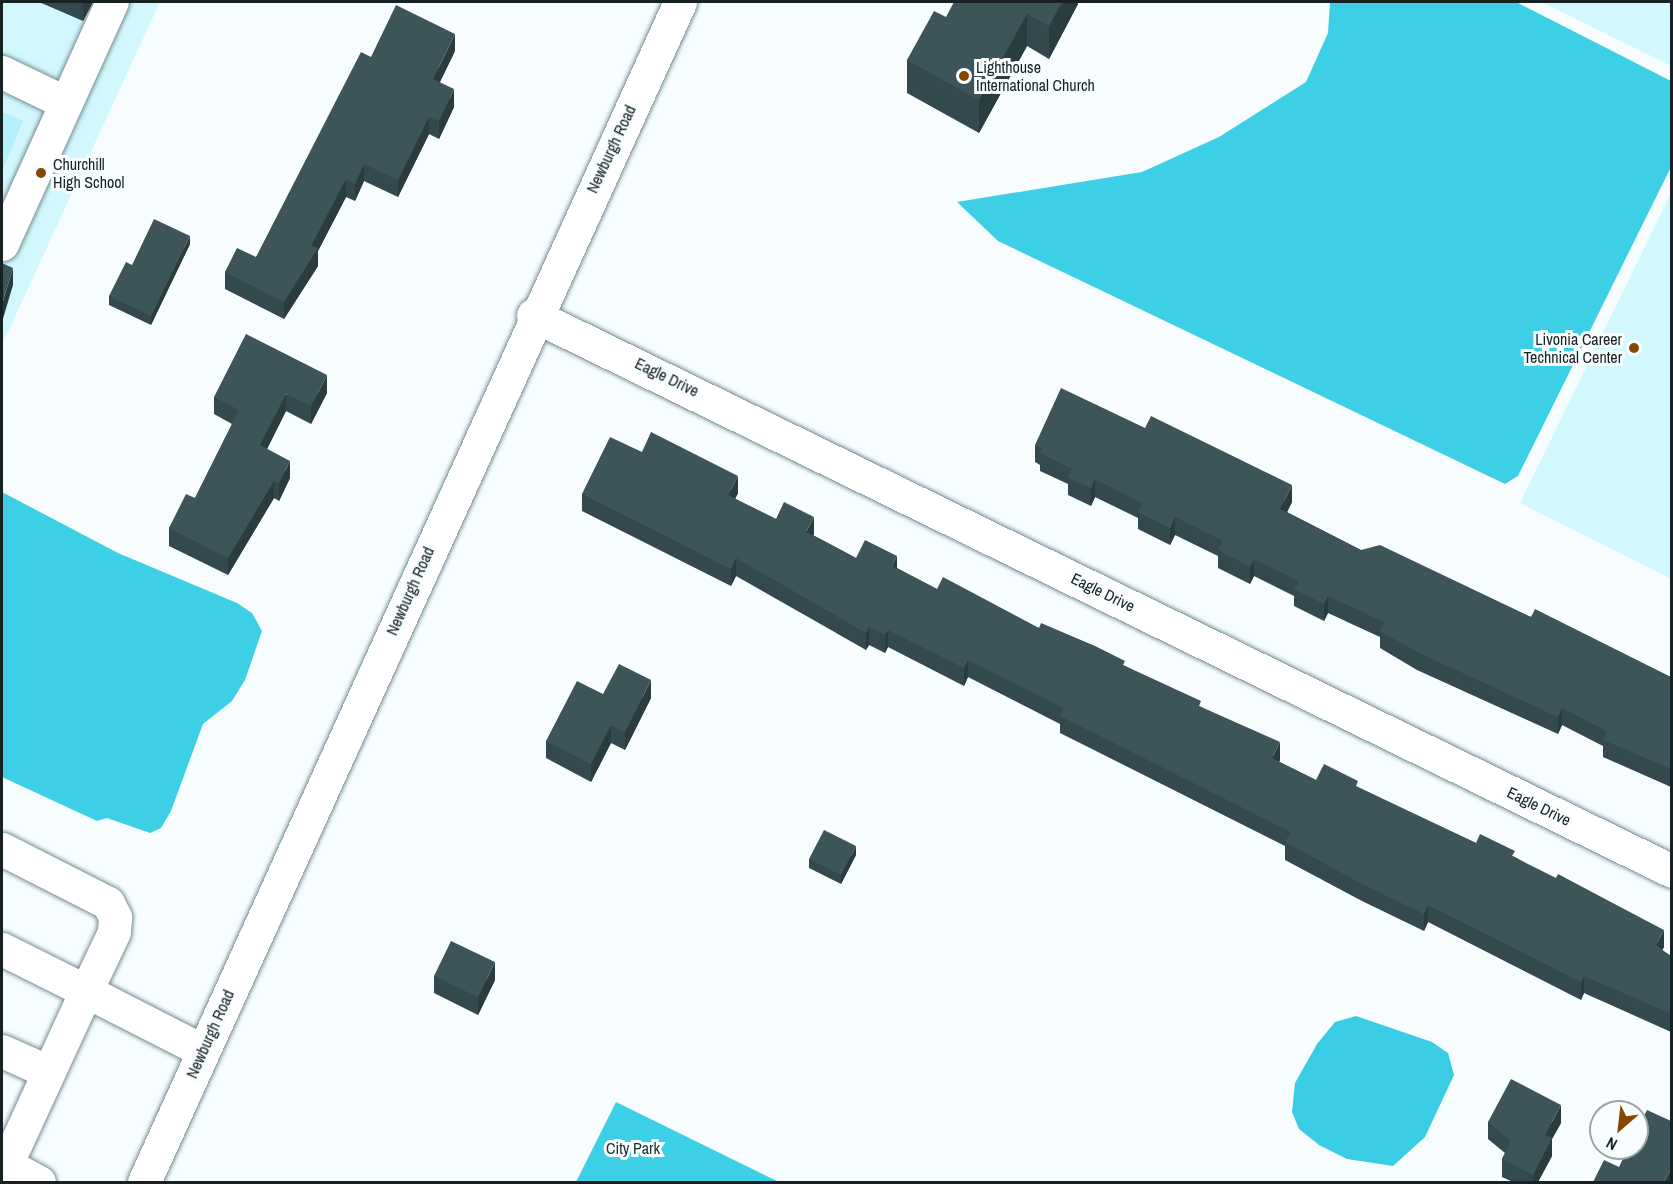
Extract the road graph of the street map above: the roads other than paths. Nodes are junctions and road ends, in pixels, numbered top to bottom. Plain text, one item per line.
1 (112, 2) edge
2 (680, 2) edge
3 (2, 72) edge
4 (66, 103) junction
5 (2, 244) edge
6 (533, 315) junction
7 (2, 849) edge
8 (1671, 871) edge
9 (2, 949) edge
10 (86, 991) junction
11 (2, 1051) edge
12 (203, 1051) junction
13 (49, 1072) junction
14 (4, 1163) edge
15 (39, 1182) edge
16 (144, 1182) edge

1 - 4 main road
2 - 6 main road, Newburgh Road
3 - 4 main road
4 - 5 main road
6 - 8 main road, Eagle Drive
6 - 12 main road, Newburgh Road
7 - 10 main road
9 - 10 main road
10 - 12 main road
10 - 13 main road
11 - 13 main road
12 - 16 main road, Newburgh Road
13 - 14 main road
14 - 15 main road

